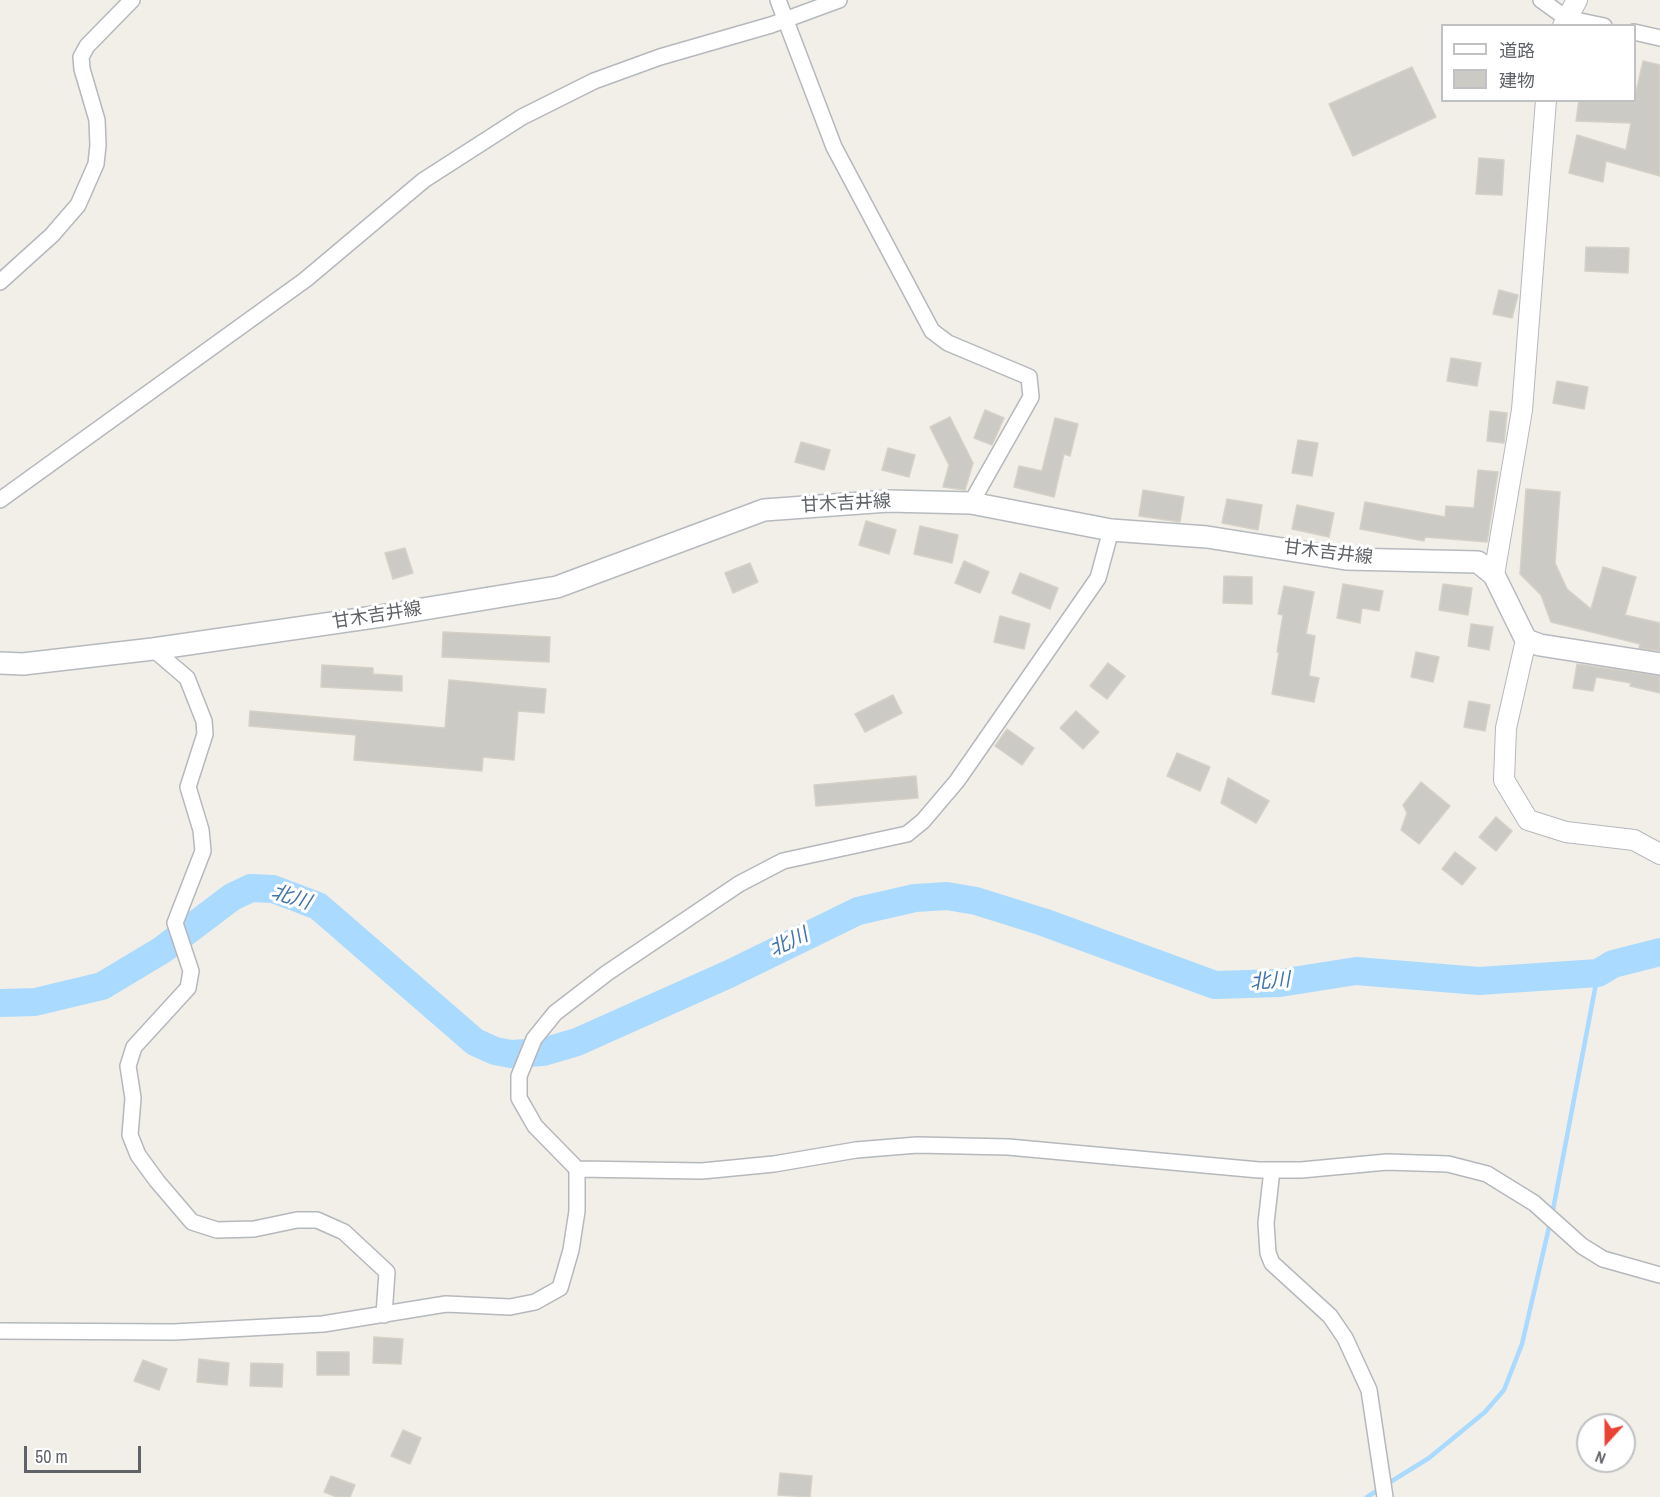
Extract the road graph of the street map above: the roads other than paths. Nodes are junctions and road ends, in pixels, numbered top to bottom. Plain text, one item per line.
1 (132, 0) edge
2 (778, 0) edge
3 (839, 0) edge
4 (1541, 0) edge
5 (1578, 0) edge
6 (784, 21) junction
7 (1565, 22) edge
8 (1584, 24) edge
9 (1636, 32) edge
10 (1660, 38) edge
11 (1546, 102) edge
12 (0, 282) edge
13 (0, 500) edge
14 (971, 503) junction
15 (1111, 530) junction
16 (1494, 575) junction
17 (1526, 640) junction
18 (153, 649) junction
19 (0, 663) edge
20 (1660, 664) edge
21 (1660, 854) edge
22 (577, 1169) junction
23 (1272, 1170) junction
24 (1660, 1275) edge
25 (384, 1315) junction
26 (0, 1331) edge
27 (1385, 1497) edge

1 - 12 street
2 - 6 street
3 - 6 street
4 - 7 street
5 - 7 street
6 - 13 street
6 - 14 street
7 - 8 street
9 - 10 street
11 - 16 street
14 - 15 main road, 甘木吉井線
14 - 18 main road, 甘木吉井線
15 - 16 main road, 甘木吉井線
15 - 22 street
16 - 17 main road
17 - 20 main road
17 - 21 street
18 - 19 main road, 甘木吉井線
18 - 25 street
22 - 23 street
22 - 25 street
23 - 24 street
23 - 27 street
25 - 26 street

